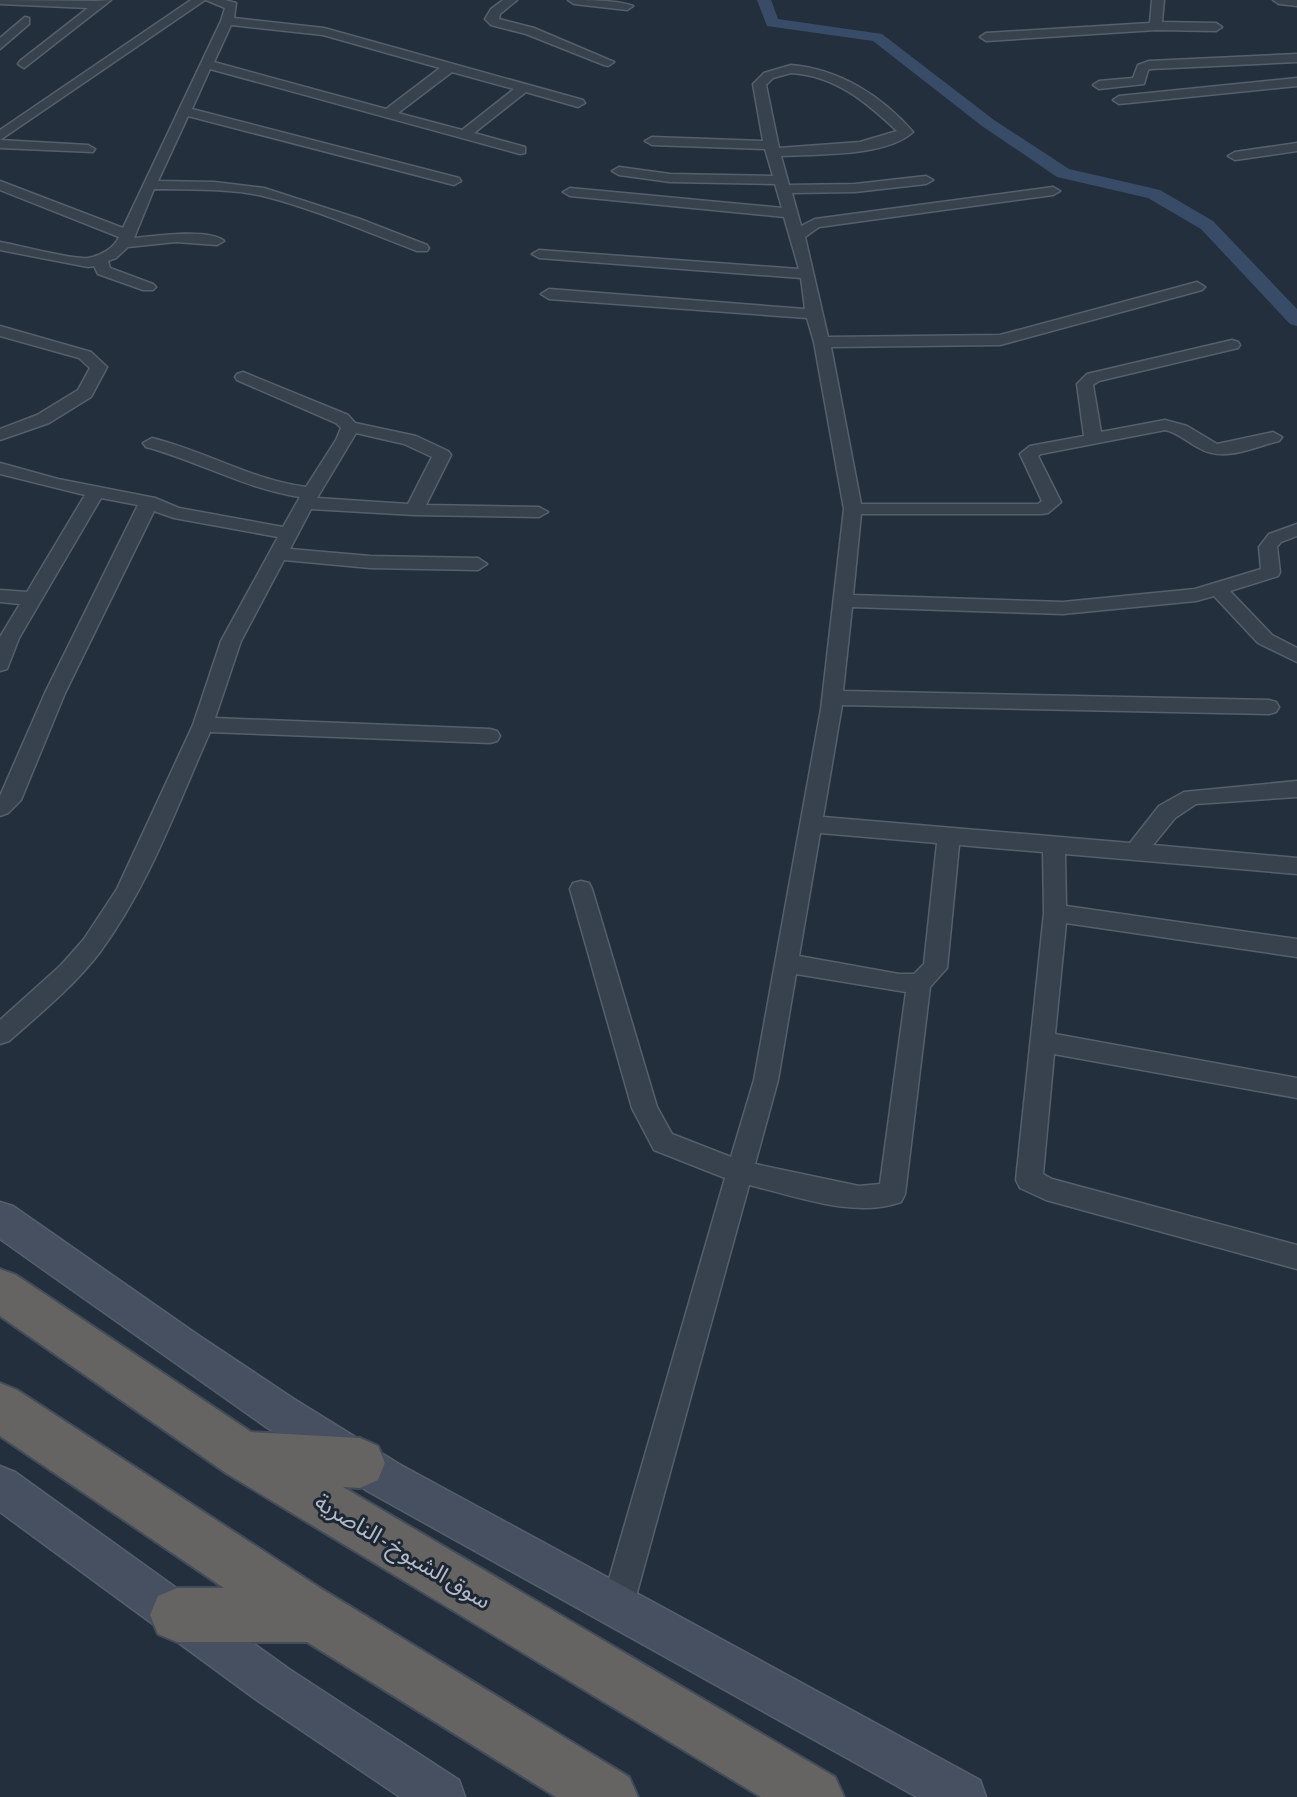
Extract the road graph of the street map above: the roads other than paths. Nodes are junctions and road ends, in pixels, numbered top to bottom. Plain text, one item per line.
1 (0, 0) edge
2 (199, 0) edge
3 (212, 0) edge
4 (511, 0) edge
5 (574, 0) edge
6 (1158, 0) edge
7 (1279, 0) edge
8 (102, 2) edge
9 (1297, 2) edge
10 (627, 6) dead end
11 (25, 21) dead end
12 (227, 21) junction
13 (1156, 26) junction
14 (1216, 27) dead end
15 (986, 37) dead end
16 (0, 45) edge
17 (1297, 58) edge
18 (608, 62) dead end
19 (24, 64) dead end
20 (205, 64) junction
21 (450, 67) junction
22 (1297, 82) edge
23 (1099, 85) dead end
24 (523, 88) junction
25 (1119, 100) dead end
26 (578, 103) dead end
27 (183, 111) junction
28 (388, 114) junction
29 (464, 135) junction
30 (0, 136) edge
31 (652, 141) dead end
32 (0, 144) edge
33 (1297, 147) edge
34 (88, 149) dead end
35 (772, 149) junction
36 (520, 150) dead end
37 (1235, 156) dead end
38 (619, 171) dead end
39 (926, 180) dead end
40 (454, 181) dead end
41 (0, 185) edge
42 (149, 185) junction
43 (783, 185) junction
44 (1054, 191) dead end
45 (570, 192) dead end
46 (795, 224) junction
47 (125, 239) junction
48 (217, 241) dead end
49 (0, 246) edge
50 (422, 248) dead end
51 (539, 254) dead end
52 (100, 261) junction
53 (807, 274) junction
54 (148, 287) dead end
55 (1197, 287) dead end
56 (549, 295) dead end
57 (813, 314) junction
58 (0, 331) edge
59 (822, 342) junction
60 (1232, 345) dead end
61 (243, 377) dead end
62 (350, 427) junction
63 (0, 435) edge
64 (1273, 437) dead end
65 (1093, 439) junction
66 (152, 443) dead end
67 (0, 468) edge
68 (96, 492) junction
69 (309, 498) junction
70 (149, 502) junction
71 (853, 509) junction
72 (414, 510) junction
73 (539, 512) dead end
74 (1297, 530) edge
75 (289, 534) junction
76 (278, 554) junction
77 (478, 564) dead end
78 (1217, 588) junction
79 (0, 596) edge
80 (33, 599) junction
81 (843, 601) junction
82 (1297, 656) edge
83 (0, 664) edge
84 (832, 698) junction
85 (1269, 707) dead end
86 (203, 725) junction
87 (490, 736) dead end
88 (1297, 789) edge
89 (0, 808) edge
90 (811, 824) junction
91 (949, 836) junction
92 (1054, 845) junction
93 (1136, 852) junction
94 (1297, 866) edge
95 (581, 889) dead end
96 (1055, 913) junction
97 (1297, 948) edge
98 (787, 963) junction
99 (919, 983) junction
100 (0, 1034) edge
101 (1042, 1042) junction
102 (1297, 1088) edge
103 (740, 1172) junction
104 (0, 1218) edge
105 (1297, 1257) edge
106 (0, 1290) edge
107 (0, 1407) edge
108 (244, 1456) junction
109 (360, 1463) junction
110 (0, 1487) edge
111 (617, 1606) junction
112 (177, 1615) junction
113 (311, 1615) junction
114 (442, 1797) edge
115 (609, 1797) edge
116 (815, 1797) edge
117 (963, 1797) edge

1 - 8 street
2 - 30 street
3 - 12 street
4 - 18 street
5 - 10 street
6 - 13 street
7 - 9 street
8 - 19 street
11 - 16 street
12 - 20 street
12 - 21 street
13 - 14 street
13 - 15 street
17 - 23 street
20 - 27 street
20 - 28 street
21 - 24 street
21 - 28 street
22 - 25 street
24 - 26 street
24 - 29 street
27 - 40 street
27 - 42 street
28 - 29 street
29 - 36 street
31 - 35 street
32 - 34 street
33 - 37 street
35 - 35 street
35 - 43 street
38 - 43 street
39 - 43 street
41 - 47 street
42 - 47 street
42 - 50 street
43 - 46 street
44 - 46 street
45 - 46 street
46 - 53 street
47 - 48 street
47 - 52 street
49 - 52 street
51 - 53 street
52 - 54 street
53 - 57 street
55 - 59 street
56 - 57 street
57 - 59 street
58 - 63 street
59 - 71 street
60 - 65 street
61 - 62 street
62 - 69 street
62 - 72 street
64 - 65 street
65 - 71 street
66 - 69 street
67 - 68 street
68 - 70 street
68 - 80 street
69 - 72 street
69 - 75 street
70 - 75 street
70 - 89 street
71 - 81 street
72 - 73 street
74 - 78 street
75 - 76 street
76 - 77 street
76 - 86 street
78 - 81 street
78 - 82 street
79 - 80 street
80 - 83 street
81 - 84 street
84 - 85 street
84 - 90 street
86 - 87 street
86 - 100 street
88 - 93 street
90 - 91 street
90 - 98 street
91 - 92 street
91 - 99 street
92 - 93 street
92 - 96 street
93 - 94 street
95 - 103 street
96 - 97 street
96 - 101 street
98 - 99 street
98 - 103 street
99 - 103 street
101 - 102 street
101 - 105 street
103 - 111 street
104 - 109 main road
106 - 108 highway, سوق الشيوخ - الناصرية
107 - 113 highway
108 - 109 highway
108 - 116 highway, سوق الشيوخ - الناصرية
109 - 111 main road
110 - 112 main road
111 - 117 main road
112 - 113 highway
112 - 114 main road
113 - 115 highway

